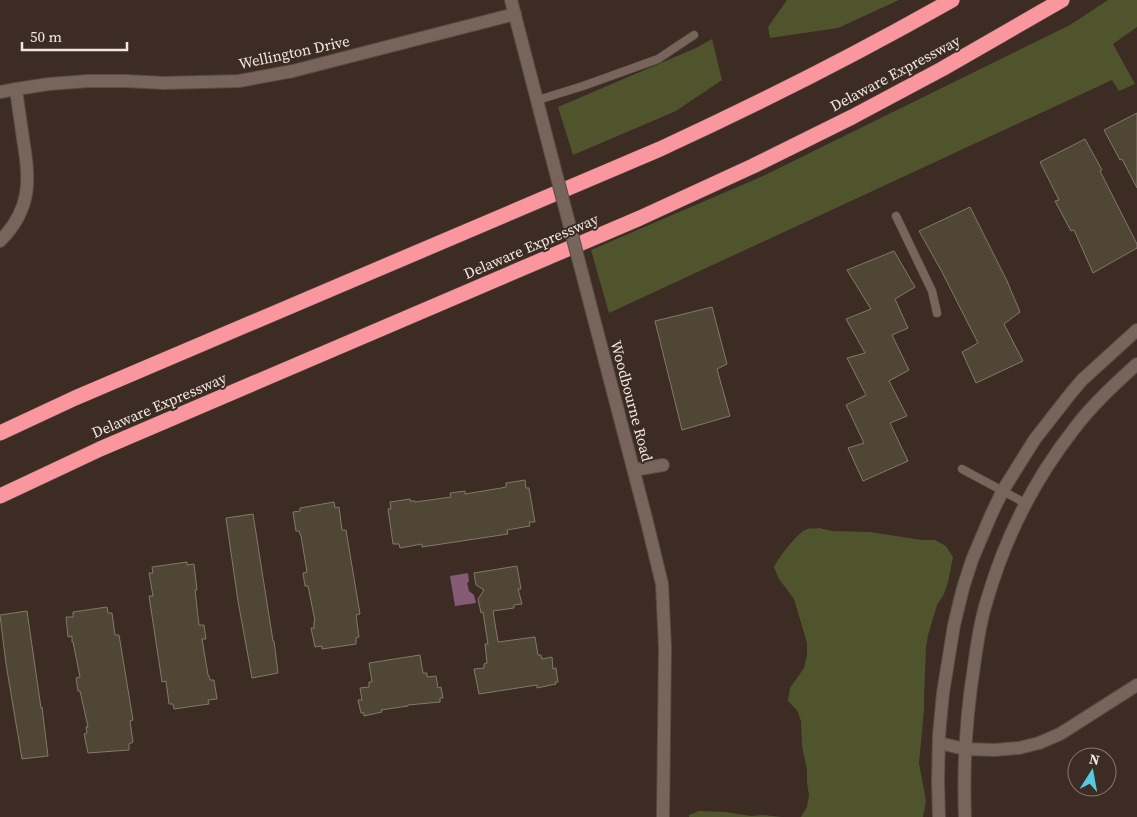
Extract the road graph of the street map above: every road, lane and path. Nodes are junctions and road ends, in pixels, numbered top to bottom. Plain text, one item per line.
1 (511, 0) edge
2 (952, 0) edge
3 (1062, 0) edge
4 (515, 14) junction
5 (694, 35) dead end
6 (16, 89) junction
7 (0, 92) edge
8 (538, 100) junction
9 (896, 216) dead end
10 (0, 241) edge
11 (936, 313) dead end
12 (1137, 330) edge
13 (1137, 364) edge
14 (0, 433) edge
15 (664, 465) dead end
16 (962, 469) dead end
17 (634, 470) junction
18 (1003, 490) junction
19 (0, 496) edge
20 (1025, 503) junction
21 (1137, 685) edge
22 (939, 743) junction
23 (965, 749) junction
24 (663, 817) edge
25 (939, 817) edge
26 (965, 817) edge

1 - 4 street, Woodbourne Road
2 - 14 highway
3 - 19 highway, Delaware Expressway
4 - 6 street, Wellington Drive
4 - 8 street, Woodbourne Road
5 - 8 lane
6 - 7 street, Wellington Drive
6 - 10 street
8 - 17 street, Woodbourne Road, bridge
9 - 11 lane
12 - 18 street
13 - 20 street
15 - 17 street
16 - 18 lane
17 - 24 street, Woodbourne Road
18 - 20 lane
18 - 22 street
20 - 23 street
21 - 23 street
22 - 23 street
22 - 25 street
23 - 26 street

